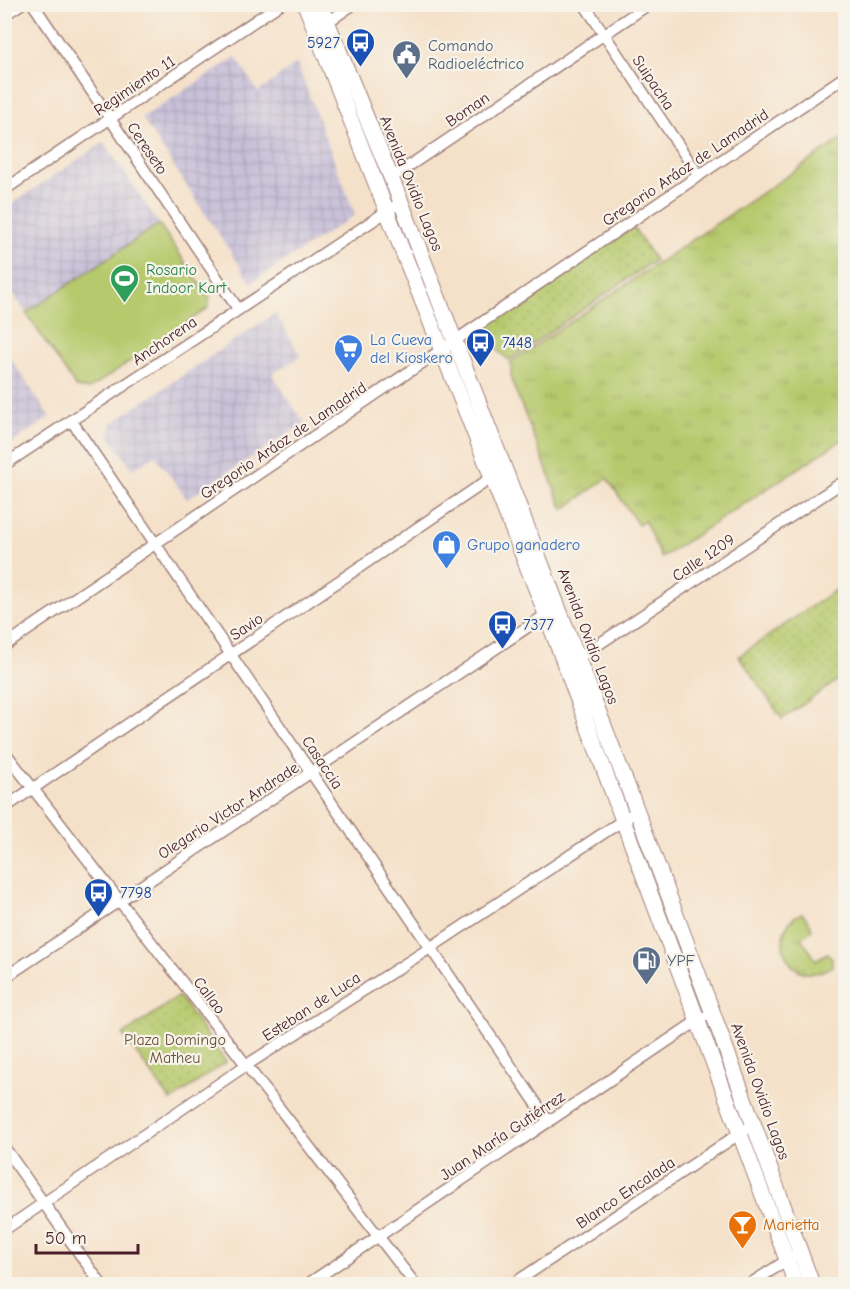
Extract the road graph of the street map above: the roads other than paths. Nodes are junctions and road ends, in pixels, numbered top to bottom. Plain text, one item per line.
1 (21, 4) edge
2 (33, 4) edge
3 (280, 4) edge
4 (305, 4) edge
5 (320, 4) edge
6 (354, 4) edge
7 (584, 4) edge
8 (649, 4) edge
9 (4, 15) edge
10 (321, 26) junction
11 (604, 34) junction
12 (846, 76) edge
13 (110, 119) junction
14 (699, 176) junction
15 (392, 178) junction
16 (4, 190) edge
17 (401, 202) junction
18 (387, 211) junction
19 (238, 309) junction
20 (456, 342) junction
21 (442, 350) junction
22 (71, 420) junction
23 (4, 465) edge
24 (499, 474) junction
25 (846, 480) edge
26 (157, 544) junction
27 (552, 610) junction
28 (4, 646) edge
29 (231, 654) junction
30 (578, 658) junction
31 (4, 751) edge
32 (312, 773) junction
33 (33, 789) junction
34 (4, 808) edge
35 (637, 811) junction
36 (622, 820) junction
37 (118, 900) junction
38 (430, 948) junction
39 (4, 978) edge
40 (712, 1011) junction
41 (697, 1021) junction
42 (245, 1066) junction
43 (549, 1122) junction
44 (754, 1124) junction
45 (740, 1133) junction
46 (4, 1147) edge
47 (44, 1203) junction
48 (4, 1230) edge
49 (378, 1237) junction
50 (793, 1256) junction
51 (101, 1284) edge
52 (309, 1284) edge
53 (415, 1284) edge
54 (513, 1284) edge
55 (750, 1284) edge
56 (796, 1284) edge
57 (812, 1284) edge

1 - 9 street
2 - 13 street, Cereseto
3 - 13 street, Regimiento 11
4 - 10 main road, Avenida Ovidio Lagos
5 - 10 main road, Avenida Ovidio Lagos
6 - 10 street
7 - 11 street, Suipacha
8 - 11 street, Boman
10 - 15 main road, Avenida Ovidio Lagos
10 - 18 main road, Avenida Ovidio Lagos
11 - 14 street, Suipacha
11 - 15 street, Boman
12 - 14 street, Gregorio Aráoz de Lamadrid
13 - 16 street, Regimiento 11
13 - 19 street, Cereseto
14 - 20 street, Gregorio Aráoz de Lamadrid
15 - 17 main road, Avenida Ovidio Lagos
17 - 18 street, Anchorena
17 - 20 main road, Avenida Ovidio Lagos
18 - 19 street, Anchorena
18 - 21 main road, Avenida Ovidio Lagos
19 - 22 street, Anchorena
20 - 21 street, Gregorio Aráoz de Lamadrid
20 - 24 main road, Avenida Ovidio Lagos
21 - 24 main road, Avenida Ovidio Lagos
21 - 26 street, Gregorio Aráoz de Lamadrid
22 - 23 street, Anchorena
22 - 26 street, Casaccia
24 - 27 main road, Avenida Ovidio Lagos
24 - 29 street, Savio
25 - 30 street, Calle 1209
26 - 28 street, Gregorio Aráoz de Lamadrid
26 - 29 street, Casaccia
27 - 30 main road, Avenida Ovidio Lagos
27 - 32 street, Olegario Victor Andrade
27 - 36 main road, Avenida Ovidio Lagos
29 - 32 street, Casaccia
29 - 33 street, Savio
30 - 35 main road, Avenida Ovidio Lagos
31 - 33 street, Callao
32 - 37 street, Olegario Victor Andrade
32 - 38 street, Casaccia
33 - 34 street, Savio
33 - 37 street, Callao
35 - 36 street, Esteban de Luca
35 - 40 main road, Avenida Ovidio Lagos
36 - 38 street, Esteban de Luca
36 - 41 main road, Avenida Ovidio Lagos
37 - 39 street, Olegario Victor Andrade
37 - 42 street, Callao
38 - 42 street, Esteban de Luca
38 - 43 street, Casaccia
40 - 41 street, Juan María Gutiérrez
40 - 44 main road, Avenida Ovidio Lagos
41 - 43 street, Juan María Gutiérrez
41 - 45 main road, Avenida Ovidio Lagos
42 - 47 street, Esteban de Luca
42 - 49 street, Callao
43 - 49 street, Juan María Gutiérrez
44 - 45 street, Blanco Encalada
44 - 50 main road, Avenida Ovidio Lagos
45 - 50 main road, Avenida Ovidio Lagos
45 - 54 street, Blanco Encalada
46 - 47 street
47 - 48 street, Esteban de Luca
47 - 51 street
49 - 52 street, Juan María Gutiérrez
49 - 53 street, Callao
50 - 55 street
50 - 56 main road, Avenida Ovidio Lagos
50 - 57 main road, Avenida Ovidio Lagos

